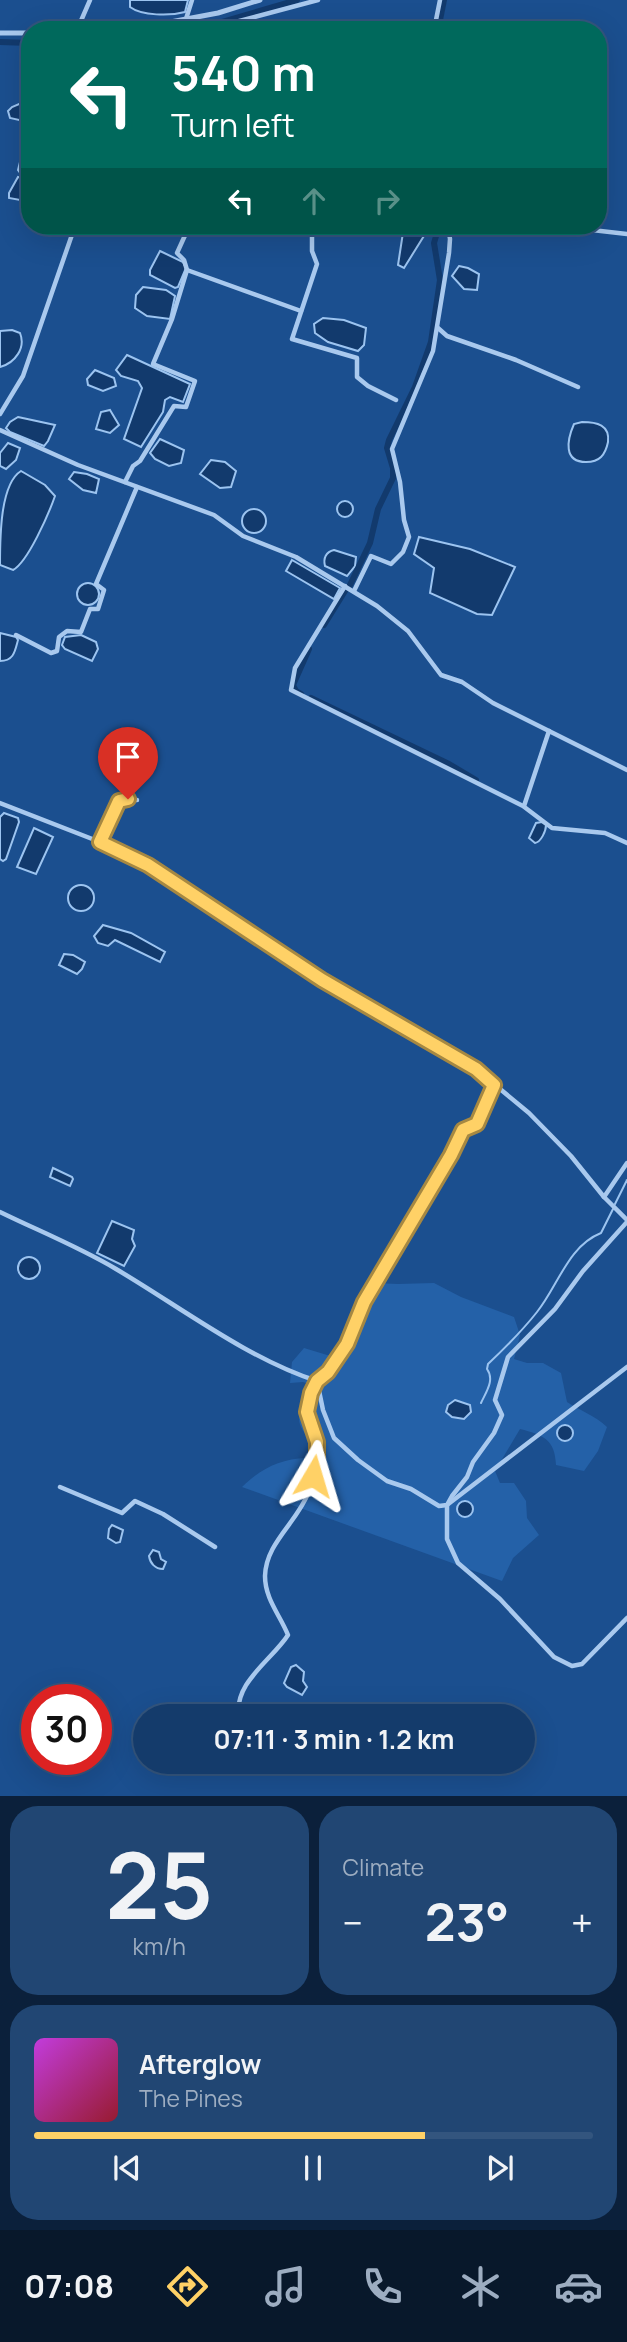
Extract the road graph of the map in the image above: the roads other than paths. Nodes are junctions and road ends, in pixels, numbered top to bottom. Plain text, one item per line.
1 (90, 0) edge
2 (192, 0) edge
3 (260, 0) edge
4 (318, 0) edge
5 (440, 0) edge
6 (186, 19) junction
7 (81, 21) edge
8 (175, 21) edge
9 (239, 21) edge
10 (435, 21) edge
11 (0, 33) edge
12 (21, 33) edge
13 (607, 232) edge
14 (627, 234) edge
15 (72, 235) edge
16 (185, 235) edge
17 (312, 235) edge
18 (448, 235) edge
19 (187, 270) junction
20 (302, 311) junction
21 (438, 328) junction
22 (578, 387) dead end
23 (396, 400) dead end
24 (0, 414) edge
25 (0, 430) edge
26 (125, 482) junction
27 (137, 487) junction
28 (345, 586) junction
29 (354, 591) junction
30 (16, 635) dead end
31 (549, 731) junction
32 (627, 770) edge
33 (137, 800) dead end
34 (0, 803) edge
35 (523, 806) junction
36 (100, 842) junction
37 (627, 843) edge
38 (494, 1085) junction
39 (627, 1163) edge
40 (604, 1197) junction
41 (0, 1212) edge
42 (627, 1221) edge
43 (627, 1367) edge
44 (317, 1381) junction
45 (60, 1487) dead end
46 (447, 1505) junction
47 (215, 1547) dead end
48 (627, 1618) edge
49 (238, 1704) edge

1 - 7 street
2 - 6 street
3 - 6 street
4 - 9 street
5 - 10 street
6 - 8 street
11 - 12 street
13 - 14 street
15 - 24 street
16 - 19 street
17 - 20 street
18 - 21 street
19 - 20 street
19 - 26 street
20 - 23 street
21 - 22 street
21 - 29 street
25 - 26 street
26 - 27 street
27 - 28 street
27 - 30 street
28 - 29 street
28 - 35 street
29 - 31 street
31 - 32 street
31 - 35 street
33 - 36 street
34 - 36 street
35 - 37 street
36 - 38 street
38 - 40 street
38 - 44 street
39 - 40 street
40 - 42 street
41 - 44 street
42 - 46 street
43 - 46 street
44 - 46 street
44 - 49 street
45 - 47 street
46 - 48 street

